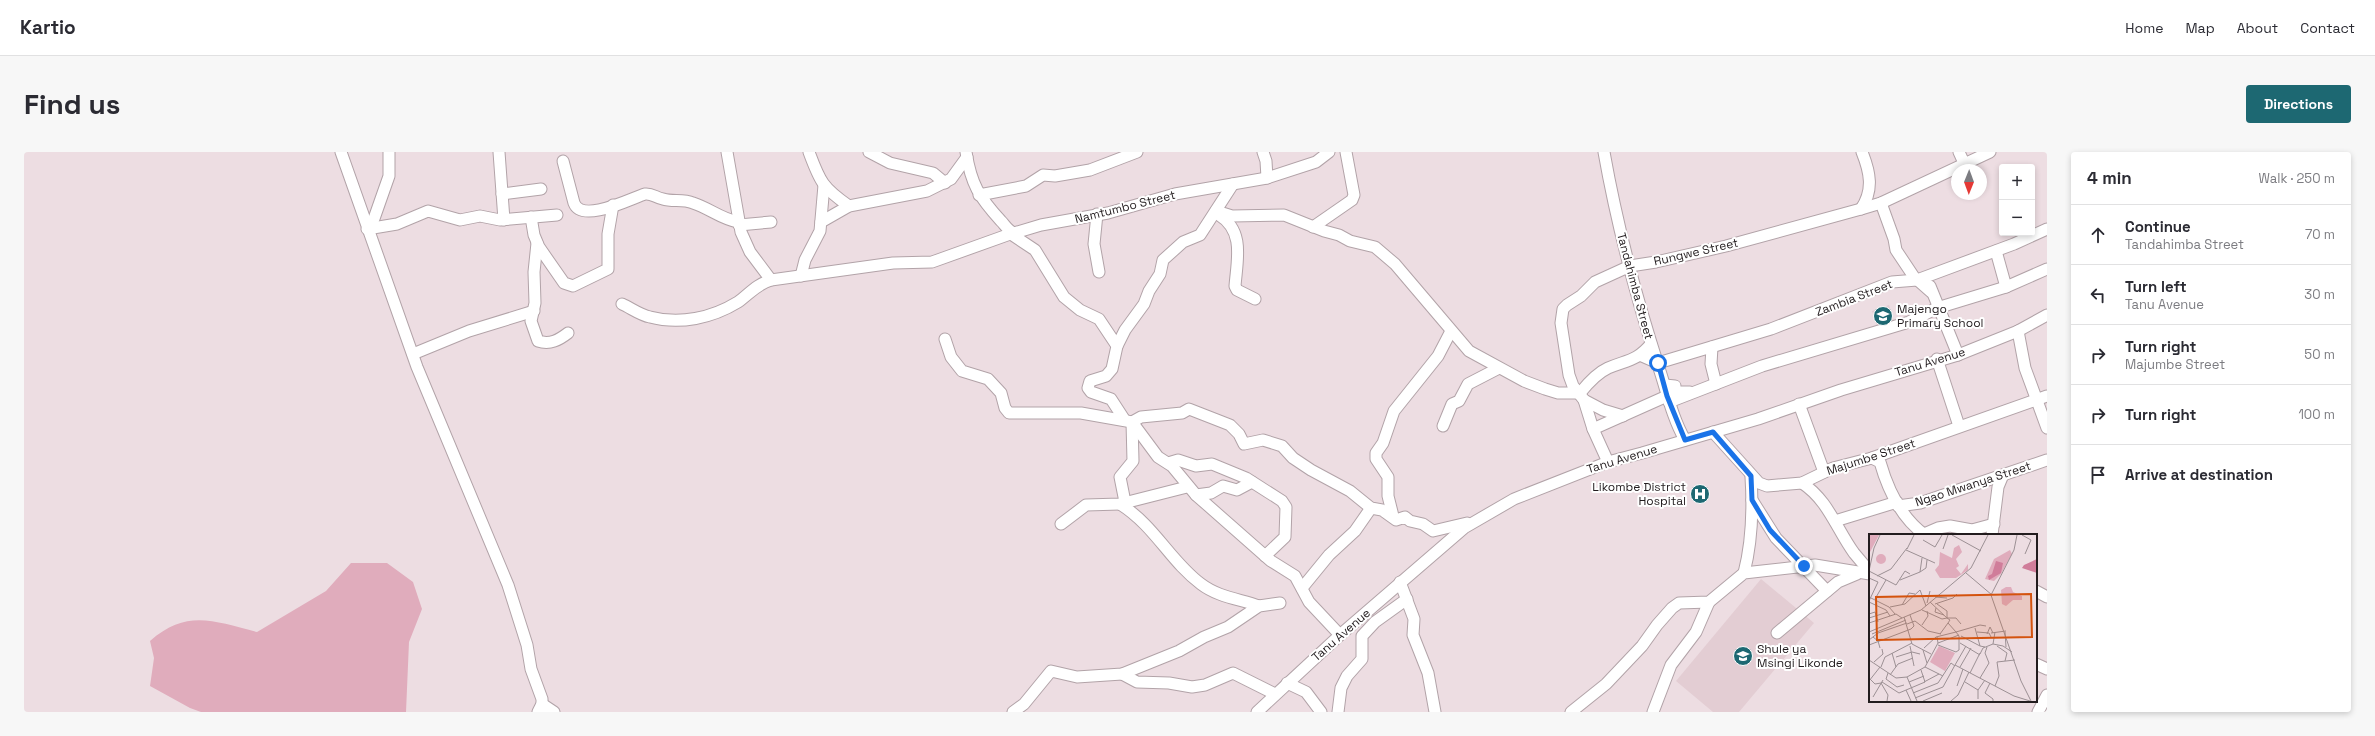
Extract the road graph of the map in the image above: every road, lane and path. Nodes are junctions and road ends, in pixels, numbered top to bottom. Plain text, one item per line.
1 (341, 152) edge
2 (389, 152) edge
3 (499, 152) edge
4 (727, 152) edge
5 (809, 152) edge
6 (869, 152) edge
7 (1137, 152) edge
8 (1263, 152) edge
9 (1329, 152) edge
10 (1346, 152) edge
11 (1604, 152) edge
12 (1862, 152) edge
13 (1959, 152) edge
14 (1990, 152) edge
15 (966, 154) edge
16 (563, 161) dead end
17 (1964, 163) junction
18 (1267, 178) junction
19 (945, 183) junction
20 (1233, 184) junction
21 (824, 185) junction
22 (1208, 188) junction
23 (541, 189) dead end
24 (502, 194) junction
25 (979, 195) junction
26 (1224, 201) junction
27 (1881, 202) junction
28 (613, 205) junction
29 (849, 206) junction
30 (1861, 209) junction
31 (1215, 212) junction
32 (1097, 214) junction
33 (557, 215) dead end
34 (531, 217) junction
35 (504, 220) junction
36 (771, 222) dead end
37 (821, 222) junction
38 (739, 224) junction
39 (1313, 227) junction
40 (369, 229) junction
41 (2047, 229) edge
42 (1012, 234) junction
43 (537, 243) junction
44 (1996, 251) junction
45 (1630, 266) junction
46 (2047, 269) edge
47 (1099, 272) dead end
48 (1929, 275) junction
49 (801, 276) junction
50 (771, 280) junction
51 (1917, 280) junction
52 (2006, 287) junction
53 (1931, 292) junction
54 (1255, 299) dead end
55 (622, 304) dead end
56 (1937, 308) junction
57 (534, 311) junction
58 (2047, 315) edge
59 (1451, 331) junction
60 (2018, 331) junction
61 (568, 333) dead end
62 (944, 339) dead end
63 (1651, 344) junction
64 (1117, 346) junction
65 (1712, 347) junction
66 (413, 354) junction
67 (1958, 355) junction
68 (1642, 356) junction
69 (1936, 359) junction
70 (1658, 363) junction
71 (1499, 368) junction
72 (1716, 384) junction
73 (1665, 385) junction
74 (1694, 392) junction
75 (1582, 396) junction
76 (2042, 398) edge
77 (1668, 399) junction
78 (1799, 404) junction
79 (1623, 416) junction
80 (1128, 421) junction
81 (1443, 426) dead end
82 (1959, 426) junction
83 (2047, 428) edge
84 (1593, 429) junction
85 (1713, 432) junction
86 (1685, 440) junction
87 (1879, 458) junction
88 (2047, 460) edge
89 (1608, 462) junction
90 (1168, 463) junction
91 (1824, 472) junction
92 (2003, 475) junction
93 (1751, 476) junction
94 (1252, 482) junction
95 (1802, 483) junction
96 (1187, 487) junction
97 (1196, 495) junction
98 (1752, 500) junction
99 (1123, 503) junction
100 (1898, 504) junction
101 (1371, 508) junction
102 (1393, 516) junction
103 (1835, 521) junction
104 (1474, 522) junction
105 (1061, 524) dead end
106 (1993, 530) edge
107 (1972, 533) edge
108 (1924, 534) edge
109 (1927, 534) edge
110 (1265, 556) junction
111 (1804, 566) junction
112 (1869, 572) edge
113 (1744, 573) junction
114 (1869, 573) edge
115 (1858, 574) junction
116 (1400, 582) junction
117 (1302, 588) junction
118 (1827, 591) junction
119 (2037, 592) edge
120 (2047, 597) edge
121 (1407, 599) junction
122 (1280, 602) dead end
123 (1709, 602) junction
124 (1259, 606) junction
125 (1777, 633) dead end
126 (1340, 635) junction
127 (2037, 664) edge
128 (2047, 669) edge
129 (1122, 674) junction
130 (1287, 683) junction
131 (1275, 694) junction
132 (2047, 695) edge
133 (540, 708) edge
134 (554, 712) edge
135 (1013, 712) edge
136 (1257, 712) edge
137 (1321, 712) edge
138 (1338, 712) edge
139 (1435, 712) edge
140 (1571, 712) edge
141 (1653, 712) edge
142 (2038, 712) edge

1 - 40 street
2 - 40 street
3 - 24 street
4 - 38 street
5 - 21 street
6 - 19 street
7 - 25 street
8 - 18 street
9 - 18 street, Namtumbo Street
10 - 39 street
11 - 45 street, Tandahimba Street
12 - 30 street
13 - 17 street
14 - 17 street, Rungwe Street
15 - 19 street
15 - 25 street
16 - 28 street
17 - 27 street, Rungwe Street
18 - 20 street, Namtumbo Street
19 - 29 street
20 - 22 street, Namtumbo Street
20 - 26 street
21 - 29 street
21 - 37 street
22 - 26 street
22 - 32 street, Namtumbo Street
23 - 24 street
24 - 35 street
25 - 42 street
26 - 31 street
27 - 30 street, Rungwe Street
27 - 51 street
28 - 38 street
28 - 43 street
29 - 37 street
30 - 45 street, Rungwe Street
31 - 39 street
31 - 54 street
31 - 64 street
32 - 42 street, Namtumbo Street
32 - 47 street
33 - 34 street
34 - 35 street
34 - 43 street
35 - 40 street
36 - 38 street
37 - 49 street
38 - 50 street
39 - 59 street
40 - 66 street
41 - 44 street, Zambia Street
42 - 49 street, Namtumbo Street
42 - 64 street
43 - 57 street
44 - 48 street, Zambia Street
44 - 52 street
45 - 63 street, Tandahimba Street
45 - 75 street, Rungwe Street
46 - 52 street
48 - 51 street, Zambia Street
48 - 53 street
49 - 50 street, Namtumbo Street
50 - 55 street
51 - 53 street
51 - 65 street, Zambia Street
52 - 56 street
53 - 56 street
56 - 67 street
56 - 72 street
57 - 61 street
57 - 66 street
58 - 60 street, Tanu Avenue
59 - 71 street
59 - 102 street
60 - 67 street, Tanu Avenue
60 - 76 street
62 - 80 street
63 - 68 street
63 - 70 street, Tandahimba Street
64 - 80 street
65 - 70 street, Zambia Street
65 - 72 street
66 - 133 street
67 - 69 street, Tanu Avenue
68 - 70 street
68 - 75 street
69 - 78 street, Tanu Avenue
69 - 82 street
70 - 73 street, Tandahimba Street
71 - 75 street
71 - 81 street
72 - 74 street
73 - 74 street
73 - 77 street, Tandahimba Street
74 - 77 street
75 - 79 street
75 - 84 street, Rungwe Street
76 - 82 street, Majumbe Street
76 - 83 street
77 - 79 street
77 - 86 street, Tandahimba Street
78 - 85 street, Tanu Avenue
78 - 91 street
79 - 84 street
80 - 90 street
80 - 99 street
80 - 101 street
82 - 87 street, Majumbe Street
84 - 89 street, Rungwe Street
85 - 86 street, Tanu Avenue
85 - 93 street, Majumbe Street
86 - 89 street, Tanu Avenue
87 - 91 street, Majumbe Street
87 - 100 street
88 - 92 street, Ngao Mwanya Street
89 - 104 street, Tanu Avenue
90 - 94 street
90 - 96 street
91 - 95 street, Majumbe Street
92 - 100 street, Ngao Mwanya Street
92 - 106 street
93 - 95 street, Majumbe Street
93 - 98 street
94 - 97 street
94 - 110 street
95 - 103 street
96 - 97 street
96 - 99 street
97 - 110 street
98 - 111 street
98 - 113 street
99 - 105 street
99 - 124 street
100 - 103 street, Ngao Mwanya Street
100 - 108 street
101 - 102 street
101 - 117 street
102 - 104 street
103 - 112 street
104 - 116 street, Tanu Avenue
106 - 107 street
107 - 109 street
110 - 117 street
111 - 113 street
111 - 115 street
111 - 118 street
113 - 123 street
114 - 115 street
115 - 118 street
116 - 121 street
116 - 126 street, Tanu Avenue
117 - 126 street
118 - 125 street
119 - 120 street
121 - 138 street
121 - 139 street
122 - 124 street
123 - 140 street
123 - 141 street
124 - 129 street
126 - 130 street, Tanu Avenue
127 - 128 street
129 - 131 street
129 - 135 street
130 - 131 street, Tanu Avenue
130 - 137 street
131 - 136 street, Tanu Avenue
132 - 142 street
133 - 134 street

